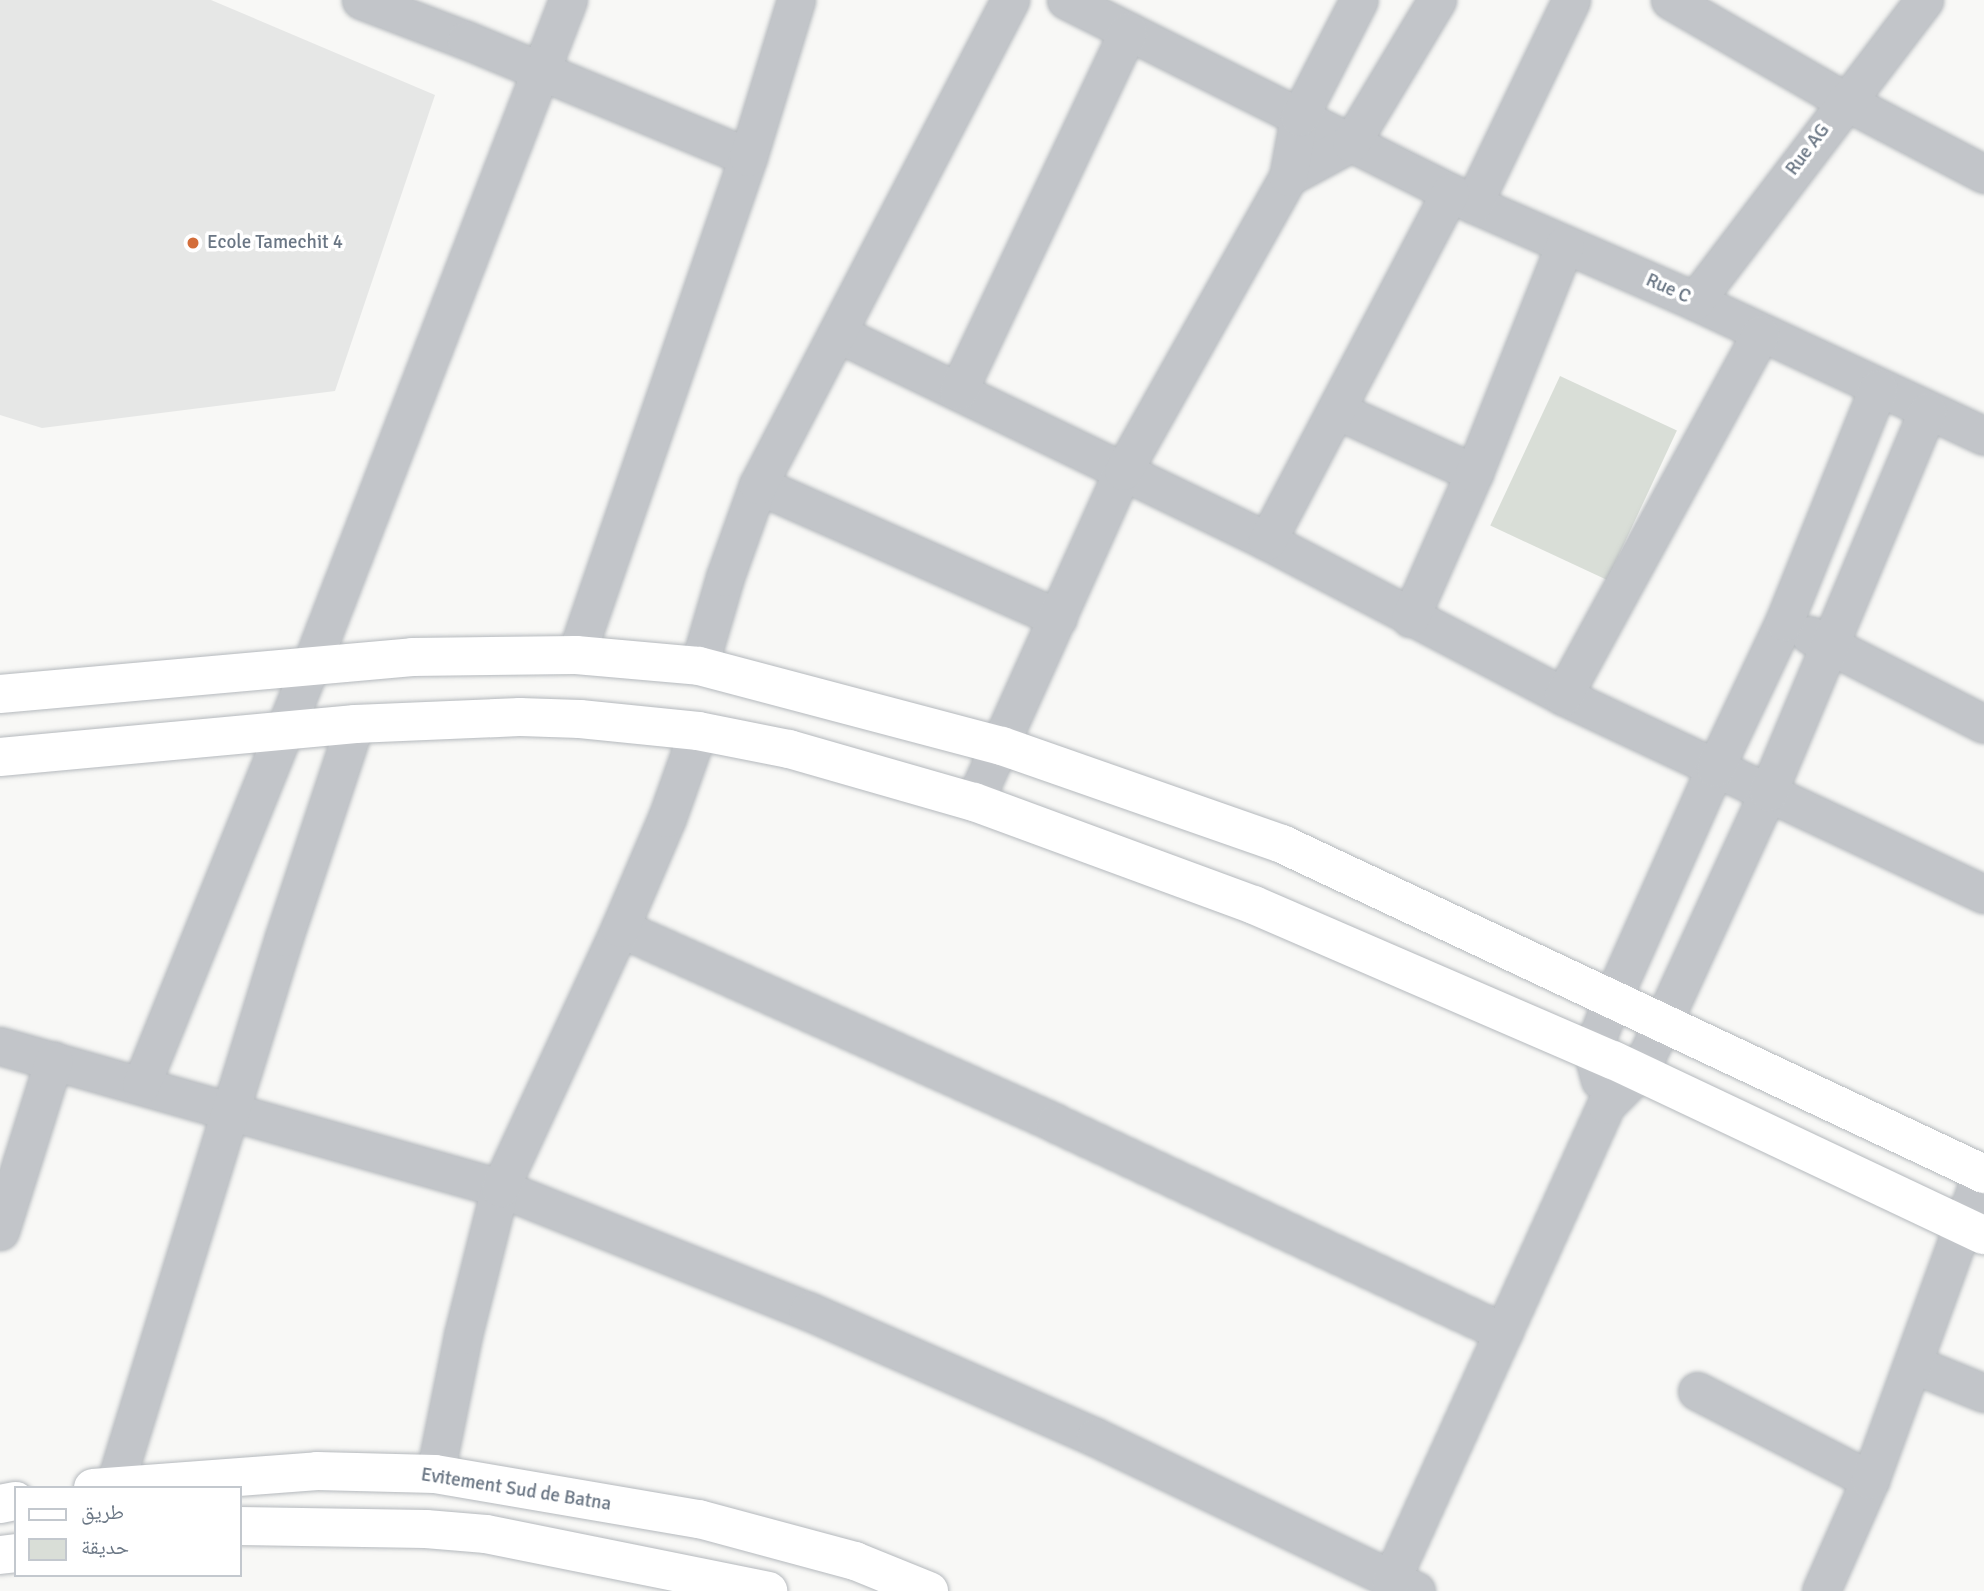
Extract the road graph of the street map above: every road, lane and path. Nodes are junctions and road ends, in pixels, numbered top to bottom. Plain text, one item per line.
1 (360, 0) edge
2 (568, 0) edge
3 (796, 0) edge
4 (1010, 0) edge
5 (1066, 0) edge
6 (1359, 0) edge
7 (1437, 0) edge
8 (1571, 0) edge
9 (1670, 0) edge
10 (1924, 0) edge
11 (1128, 31) junction
12 (540, 72) junction
13 (1845, 101) junction
14 (1299, 117) junction
15 (1351, 143) junction
16 (748, 157) junction
17 (1984, 174) edge
18 (1288, 177) junction
19 (1462, 198) junction
20 (1565, 244) junction
21 (1695, 301) junction
22 (839, 334) junction
23 (1760, 334) junction
24 (1878, 388) junction
25 (958, 391) junction
26 (1336, 410) junction
27 (1927, 411) junction
28 (1984, 436) edge
29 (1123, 471) junction
30 (1474, 473) junction
31 (758, 485) junction
32 (1268, 541) junction
33 (1058, 618) junction
34 (1410, 618) junction
35 (1784, 622) junction
36 (1831, 646) junction
37 (576, 655) junction
38 (311, 664) junction
39 (699, 666) junction
40 (0, 695) edge
41 (1563, 696) junction
42 (355, 723) junction
43 (1984, 724) edge
44 (284, 729) junction
45 (698, 732) junction
46 (1002, 746) junction
47 (0, 757) edge
48 (1715, 768) junction
49 (1768, 792) junction
50 (974, 802) junction
51 (1984, 894) edge
52 (620, 928) junction
53 (1613, 998) junction
54 (1662, 1024) junction
55 (0, 1046) edge
56 (1592, 1051) junction
57 (54, 1060) junction
58 (1639, 1072) junction
59 (141, 1085) junction
60 (1606, 1105) junction
61 (230, 1111) junction
62 (1983, 1174) edge
63 (500, 1188) junction
64 (1973, 1230) edge
65 (0, 1231) edge
66 (1504, 1332) junction
67 (1913, 1364) junction
68 (1697, 1391) dead end
69 (1984, 1393) edge
70 (435, 1474) junction
71 (1870, 1480) junction
72 (104, 1486) edge
73 (242, 1526) edge
74 (1403, 1585) edge
75 (768, 1591) edge
76 (929, 1591) edge
77 (1821, 1591) edge

1 - 12 street
2 - 12 street
3 - 16 street
4 - 22 street
5 - 11 street, Rue C
6 - 14 street
7 - 15 street
8 - 19 street
9 - 13 street
10 - 13 street, Rue AG
11 - 14 street, Rue C
11 - 25 street
12 - 16 street
12 - 38 street
13 - 17 street
13 - 21 street, Rue AG
14 - 15 street, Rue C
14 - 18 street
15 - 18 street
15 - 19 street, Rue C
16 - 37 street
18 - 29 street
19 - 20 street, Rue C
19 - 26 street
20 - 21 street, Rue C
20 - 30 street
21 - 23 street, Rue C
22 - 25 street
22 - 31 street
23 - 24 street, Rue C
23 - 41 street
24 - 27 street, Rue C
24 - 35 street
25 - 29 street
26 - 30 street
26 - 32 street
27 - 28 street, Rue C
27 - 36 street
29 - 32 street
29 - 33 street
30 - 34 street
31 - 33 street
31 - 39 street
32 - 34 street
33 - 46 street
34 - 41 street
35 - 36 street
35 - 48 street
36 - 43 street
36 - 49 street
37 - 38 main road
37 - 39 main road
38 - 40 main road
38 - 44 street
39 - 46 main road
41 - 48 street
42 - 44 main road
42 - 45 main road
42 - 61 street
44 - 47 main road
44 - 59 street
45 - 50 main road
45 - 52 street
46 - 50 street
46 - 53 main road
48 - 49 street
48 - 53 street
49 - 51 street
49 - 54 street
50 - 56 main road
52 - 63 street
52 - 66 street
53 - 54 main road
53 - 56 street
54 - 58 street
54 - 62 main road
55 - 57 street
56 - 58 main road
56 - 60 street
57 - 59 street
57 - 65 street
58 - 60 street
58 - 64 main road
59 - 61 street
60 - 66 street
61 - 63 street
61 - 72 street
62 - 64 street
63 - 70 street
63 - 74 street
64 - 67 street
66 - 74 street
67 - 69 street
67 - 71 street
68 - 71 street
70 - 72 main road, Evitement Sud de Batna
70 - 76 main road, Evitement Sud de Batna
71 - 77 street
73 - 75 main road

